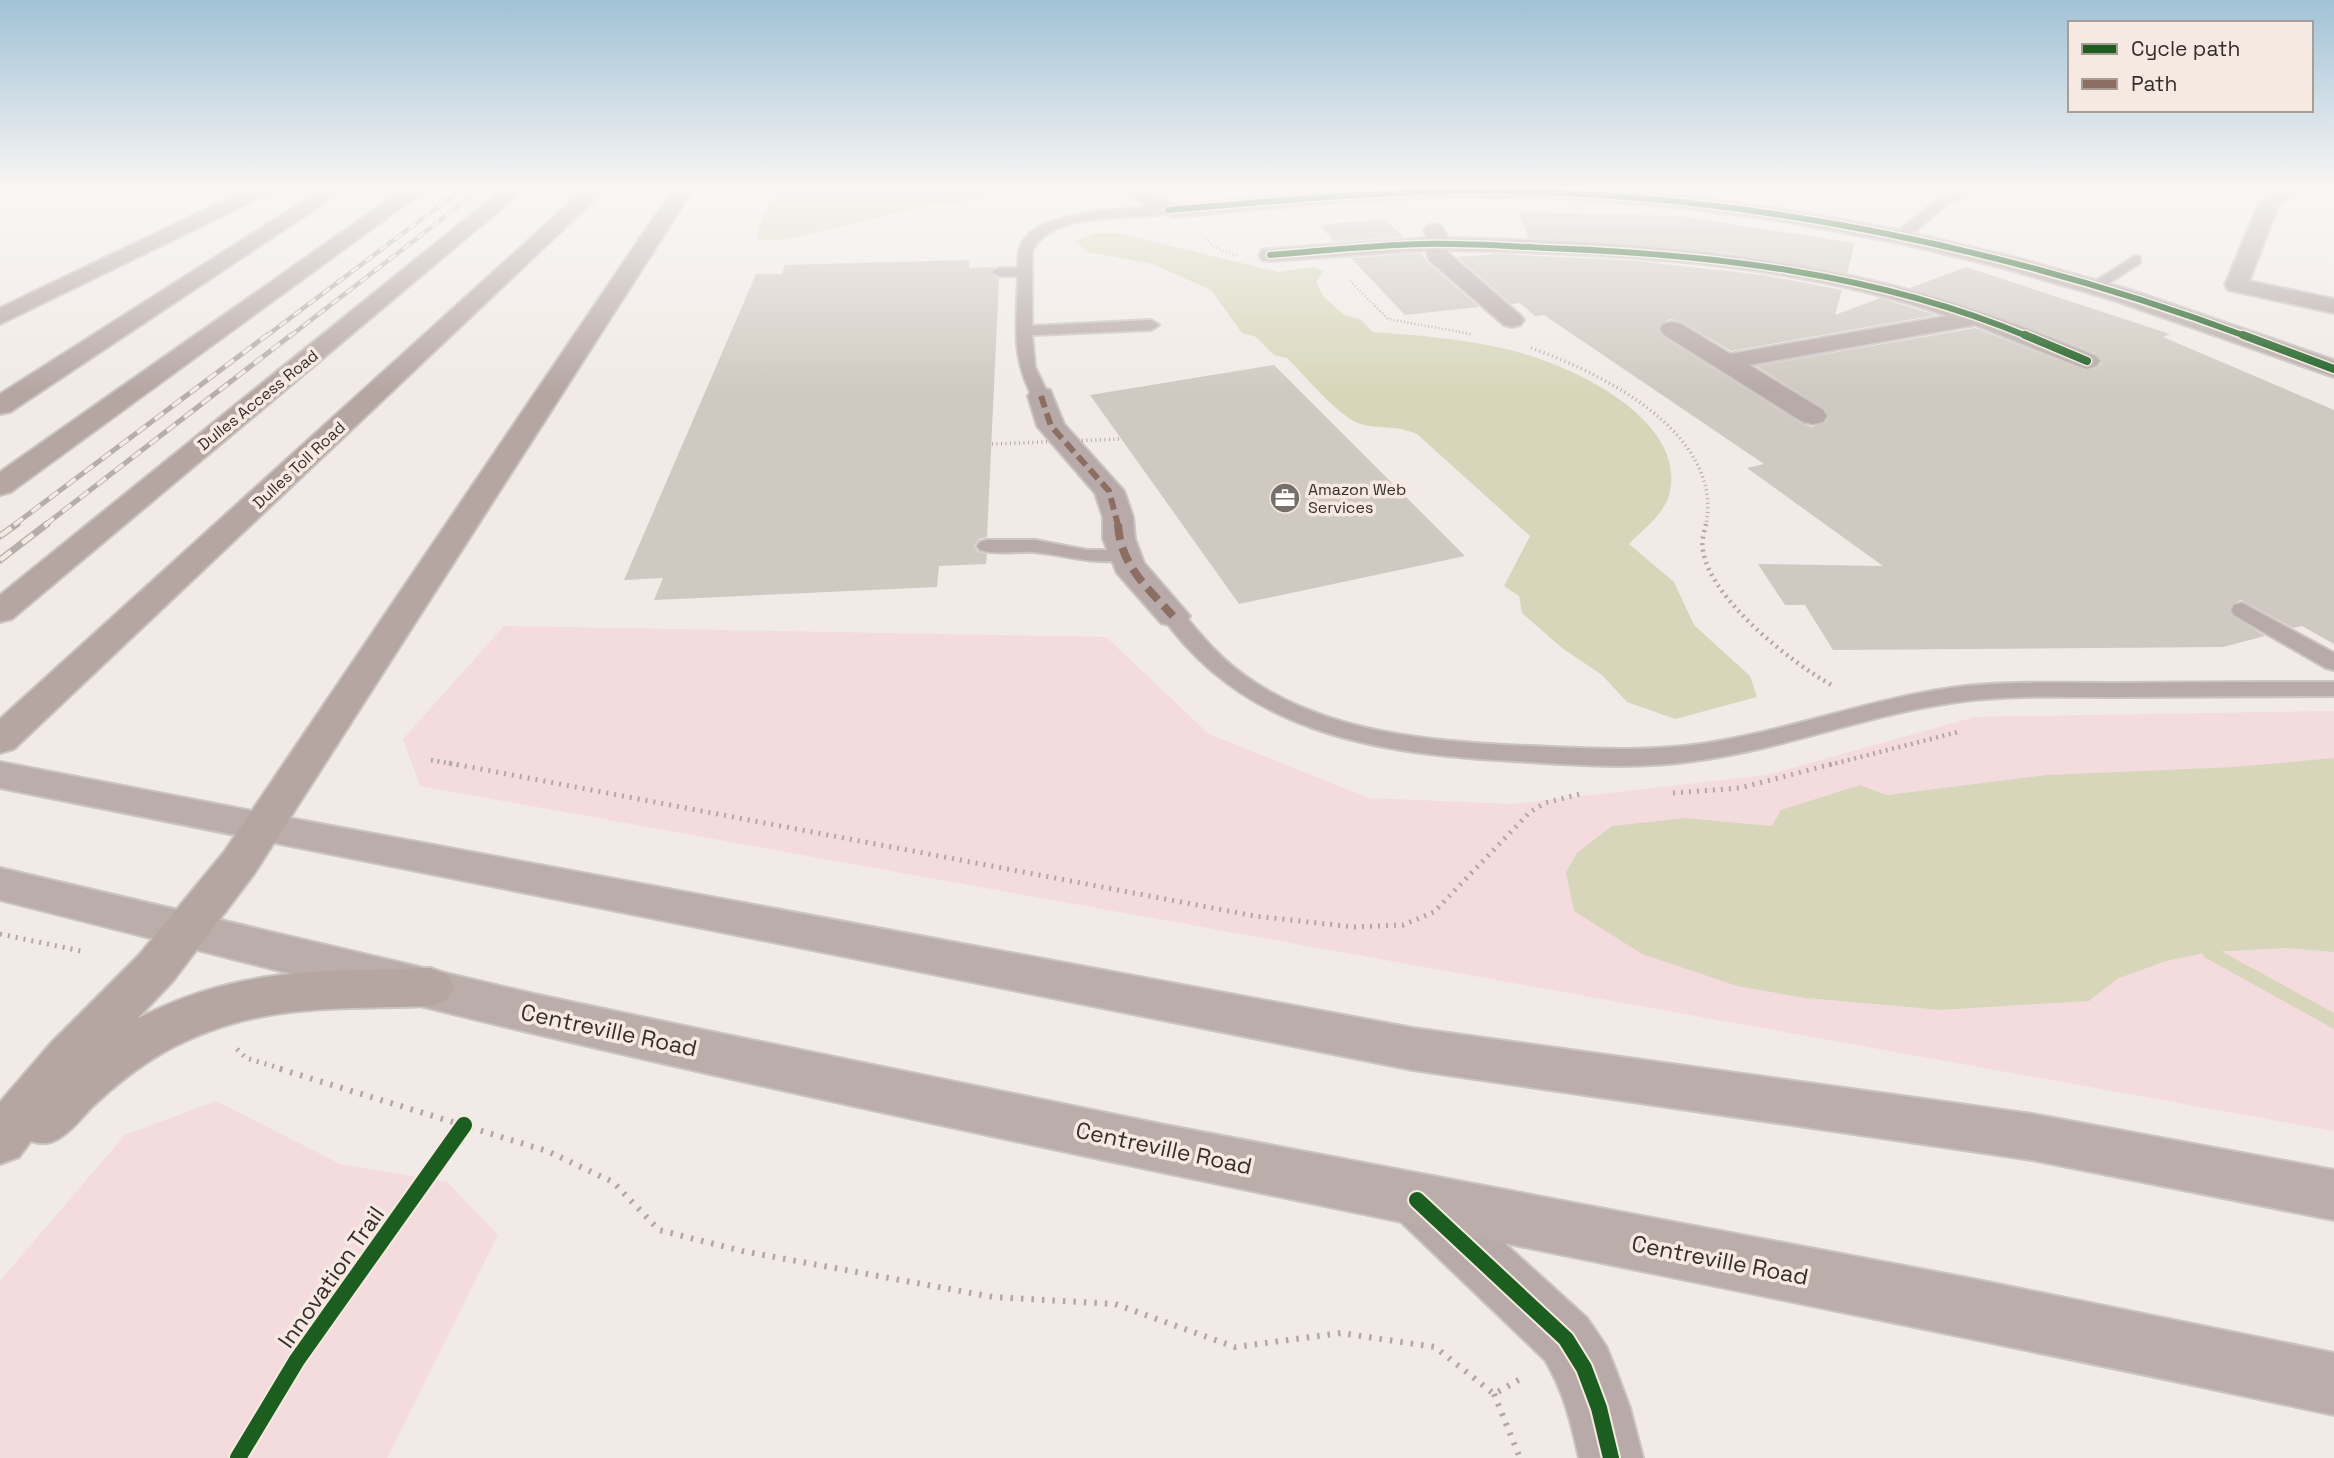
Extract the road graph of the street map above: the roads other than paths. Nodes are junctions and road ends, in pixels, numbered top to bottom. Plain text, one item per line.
1 (125, 256) edge
2 (232, 256) edge
3 (322, 256) edge
4 (433, 256) edge
5 (454, 256) edge
6 (525, 256) edge
7 (639, 256) edge
8 (1025, 256) edge
9 (1438, 256) edge
10 (1683, 256) edge
11 (1891, 256) edge
12 (1987, 256) edge
13 (2249, 256) edge
14 (2135, 260) dead end
15 (1884, 271) junction
16 (999, 272) dead end
17 (1024, 272) junction
18 (2096, 285) junction
19 (2334, 306) edge
20 (0, 317) edge
21 (1978, 317) junction
22 (1512, 320) dead end
23 (1151, 325) dead end
24 (1672, 329) dead end
25 (1024, 331) junction
26 (330, 341) junction
27 (2087, 361) dead end
28 (1725, 362) junction
29 (2334, 369) edge
30 (1041, 396) joint
31 (0, 406) edge
32 (1813, 416) dead end
33 (0, 485) edge
34 (987, 546) dead end
35 (1124, 554) junction
36 (2242, 610) dead end
37 (0, 612) edge
38 (1173, 616) joint
39 (2334, 663) edge
40 (2334, 689) edge
41 (1, 751) edge
42 (262, 828) junction
43 (0, 884) edge
44 (189, 929) junction
45 (430, 987) junction
46 (0, 1140) edge
47 (0, 1161) edge
48 (2334, 1195) edge
49 (1417, 1200) junction
50 (2334, 1384) edge
51 (1611, 1458) edge

1 - 20 highway
2 - 31 highway
3 - 33 highway
4 - 26 highway, Dulles Access Road
5 - 26 highway
6 - 41 highway, Dulles Toll Road
7 - 42 highway
8 - 17 lane
9 - 22 street
10 - 15 street
11 - 15 street
12 - 18 street
13 - 19 street
14 - 18 lane
15 - 21 street
16 - 17 lane
17 - 25 lane
18 - 29 street
21 - 27 street
21 - 28 street
23 - 25 lane
24 - 28 street
25 - 30 lane
26 - 37 highway, Dulles Access Road
28 - 32 street
30 - 35 street
34 - 35 lane
35 - 38 street
36 - 39 lane
38 - 40 lane
41 - 42 main road
42 - 44 highway
42 - 48 main road
43 - 44 main road, Centreville Road
44 - 45 main road, Centreville Road
44 - 46 highway
45 - 47 highway
45 - 49 main road, Centreville Road
49 - 50 main road, Centreville Road
49 - 51 street

